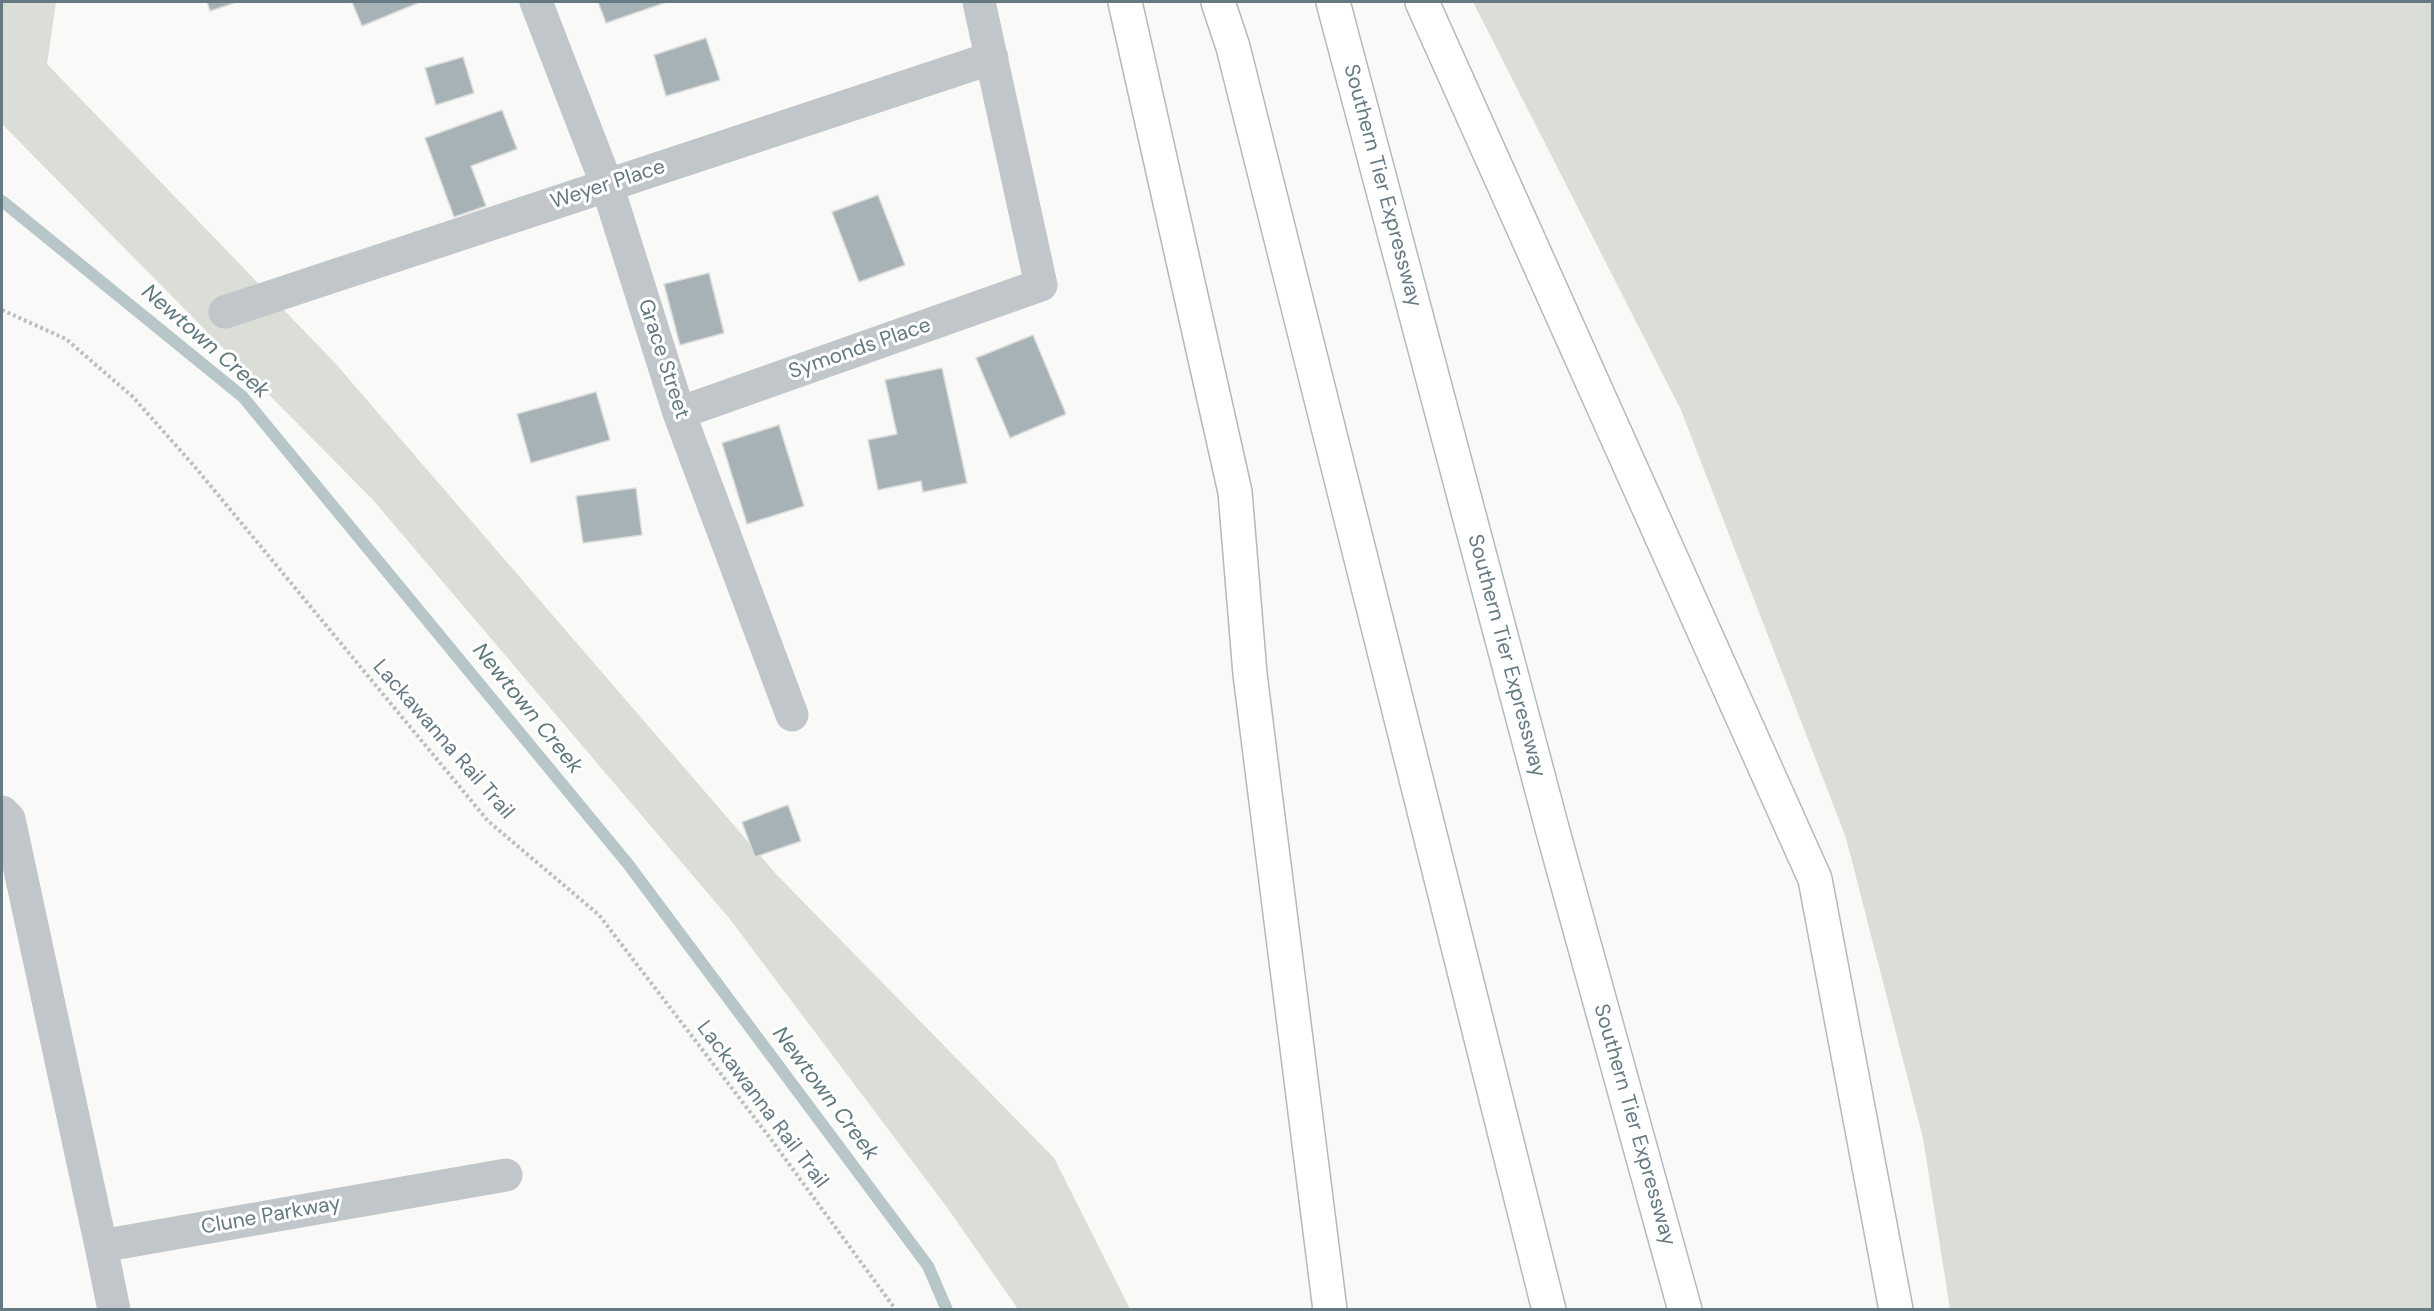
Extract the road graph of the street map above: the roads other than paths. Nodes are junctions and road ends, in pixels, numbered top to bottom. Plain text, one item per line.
1 (536, 2) edge
2 (979, 2) edge
3 (1125, 2) edge
4 (1218, 2) edge
5 (1333, 2) edge
6 (1422, 2) edge
7 (992, 58) junction
8 (607, 185) junction
9 (225, 312) dead end
10 (679, 413) junction
11 (792, 715) dead end
12 (2, 812) edge
13 (506, 1175) dead end
14 (101, 1246) junction
15 (114, 1310) edge
16 (1330, 1310) edge
17 (1549, 1310) edge
18 (1686, 1310) edge
19 (1896, 1310) edge

1 - 8 street, Grace Street
2 - 7 street
3 - 16 highway
4 - 17 highway
5 - 18 highway, Southern Tier Expressway
6 - 19 highway
7 - 8 street, Weyer Place
7 - 10 street, Symonds Place
8 - 9 street, Weyer Place
8 - 10 street, Grace Street
10 - 11 street, Grace Street
12 - 14 street
13 - 14 street, Clune Parkway
14 - 15 street

